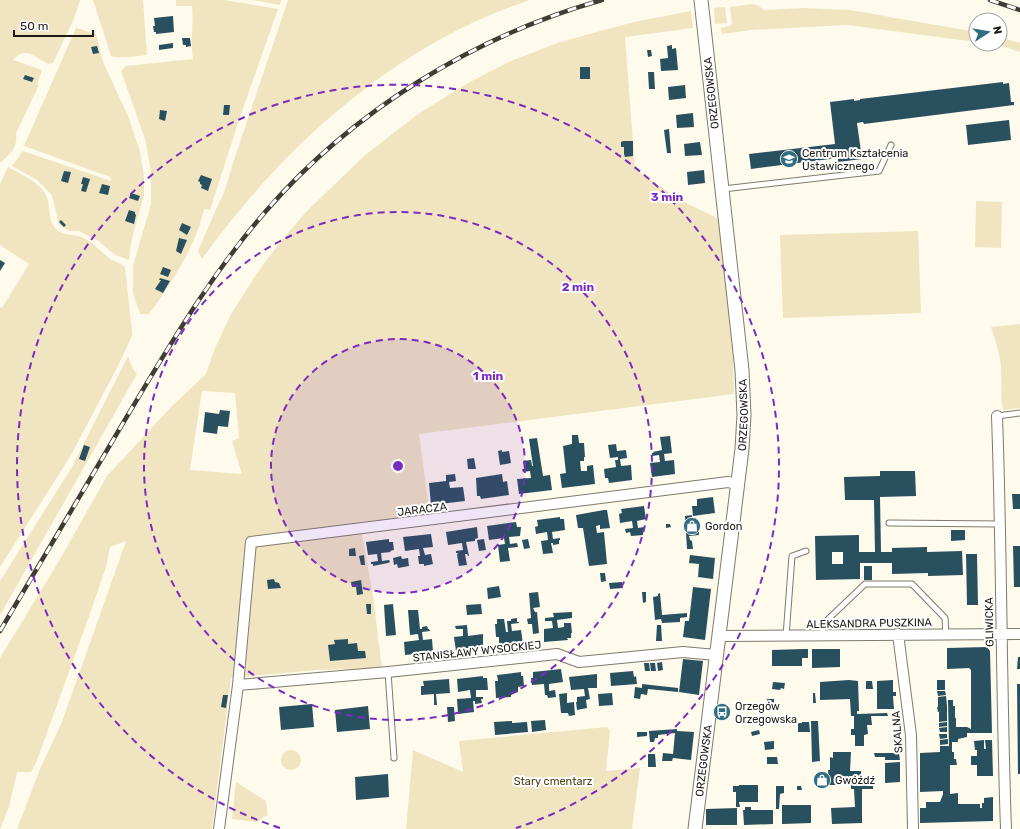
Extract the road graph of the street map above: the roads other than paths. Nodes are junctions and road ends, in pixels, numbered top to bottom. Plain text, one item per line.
1 (701, 3) edge
2 (891, 145) dead end
3 (722, 189) junction
4 (1020, 413) edge
5 (997, 416) joint
6 (738, 484) junction
7 (889, 523) dead end
8 (1001, 524) junction
9 (806, 551) dead end
10 (898, 634) junction
11 (946, 634) junction
12 (1001, 634) junction
13 (1020, 634) edge
14 (822, 635) junction
15 (718, 636) junction
16 (786, 636) junction
17 (716, 655) junction
18 (388, 672) junction
19 (238, 685) junction
20 (394, 758) dead end
21 (219, 829) edge
22 (695, 829) edge
23 (913, 829) edge
24 (1006, 829) edge

1 - 3 street, ORZEGOWSKA
2 - 3 lane
3 - 6 street, ORZEGOWSKA
4 - 5 lane
5 - 8 street, GLIWICKA
6 - 15 street, ORZEGOWSKA
6 - 19 street, JARACZA
7 - 8 lane
8 - 12 street, GLIWICKA
9 - 16 lane
10 - 11 street, ALEKSANDRA PUSZKINA
10 - 14 street, ALEKSANDRA PUSZKINA
10 - 23 street, SKALNA
11 - 12 street, ALEKSANDRA PUSZKINA
11 - 14 lane
12 - 13 street, ALEKSANDRA PUSZKINA
12 - 24 street, GLIWICKA
14 - 16 street, ALEKSANDRA PUSZKINA
15 - 16 street, ALEKSANDRA PUSZKINA
15 - 17 street, ORZEGOWSKA
17 - 18 street, STANISŁAWY WYSOCKIEJ
17 - 22 street, ORZEGOWSKA
18 - 19 street, STANISŁAWY WYSOCKIEJ
18 - 20 lane
19 - 21 street

